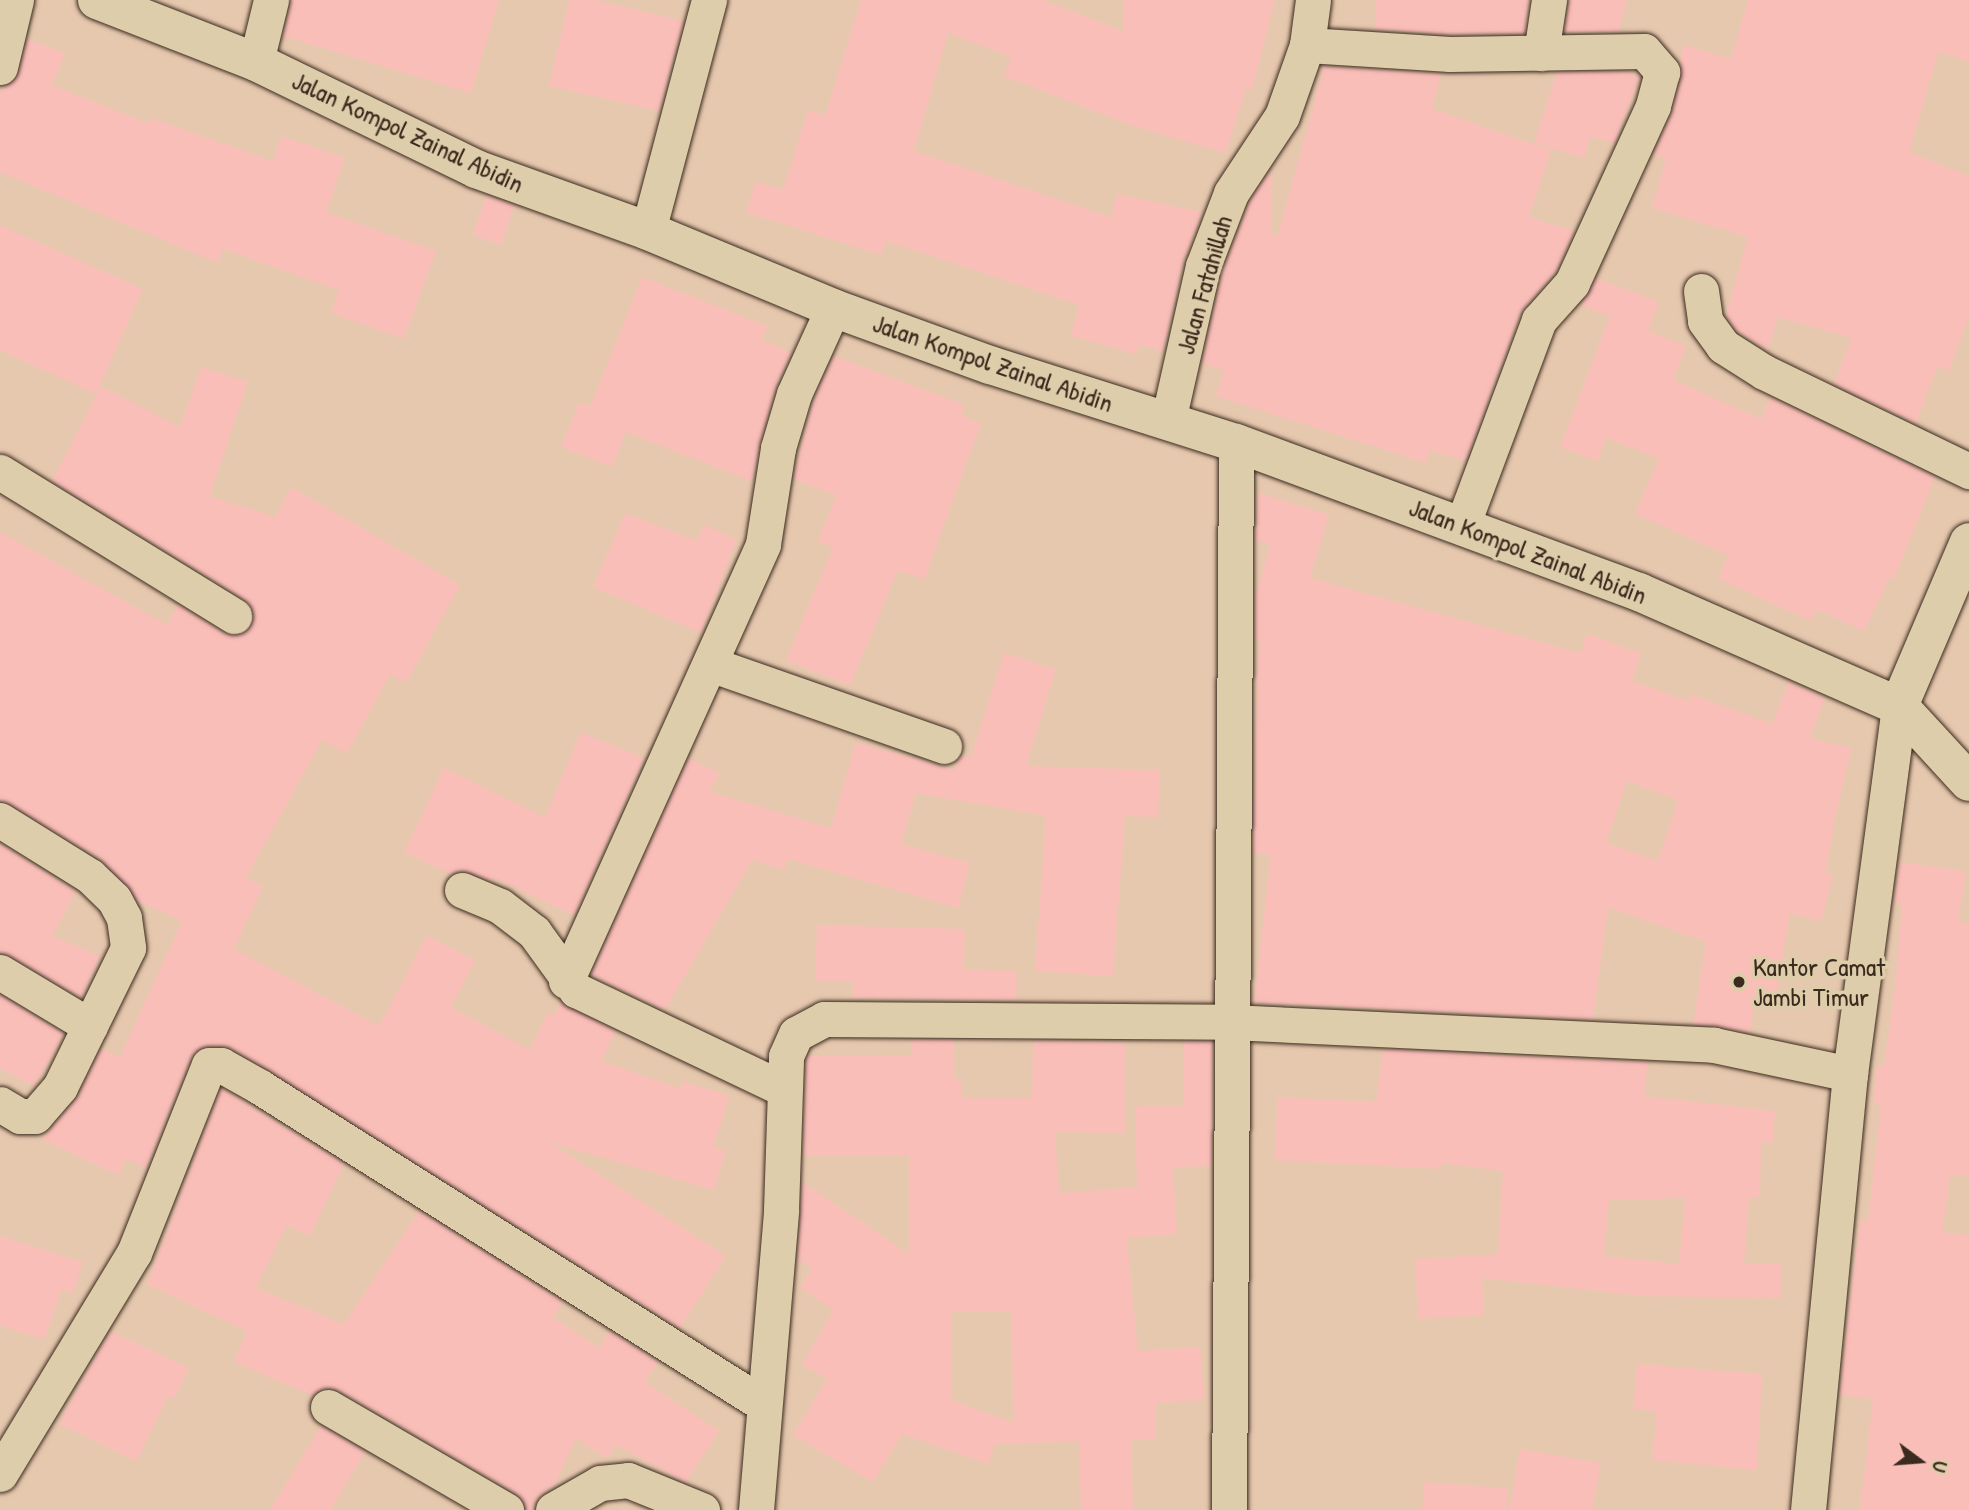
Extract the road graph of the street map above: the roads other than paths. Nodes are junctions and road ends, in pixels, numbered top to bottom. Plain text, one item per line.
1 (16, 0) edge
2 (97, 0) edge
3 (271, 0) edge
4 (709, 0) edge
5 (1313, 0) edge
6 (1549, 0) edge
7 (1307, 45) junction
8 (1541, 53) junction
9 (256, 62) junction
10 (0, 67) edge
11 (648, 231) junction
12 (1701, 291) dead end
13 (833, 308) junction
14 (1168, 421) junction
15 (1236, 443) junction
16 (1969, 471) edge
17 (0, 472) edge
18 (1462, 526) junction
19 (1969, 542) edge
20 (234, 616) dead end
21 (710, 664) junction
22 (1899, 706) junction
23 (944, 746) dead end
24 (1969, 782) edge
25 (0, 820) edge
26 (462, 890) dead end
27 (0, 972) edge
28 (566, 981) junction
29 (1230, 1022) junction
30 (90, 1026) junction
31 (1850, 1074) junction
32 (784, 1089) junction
33 (0, 1104) edge
34 (763, 1404) junction
35 (328, 1407) dead end
36 (0, 1474) edge
37 (506, 1510) edge
38 (553, 1510) edge
39 (702, 1510) edge
40 (757, 1510) edge
41 (1229, 1510) edge
42 (1808, 1510) edge

1 - 10 street
2 - 9 street, Jalan Kompol Zainal Abidin
3 - 9 street
4 - 11 street
5 - 7 street, Jalan Fatahillah
6 - 8 street
7 - 8 street
7 - 14 street, Jalan Fatahillah
8 - 18 street
9 - 11 street, Jalan Kompol Zainal Abidin
11 - 13 street, Jalan Kompol Zainal Abidin
12 - 16 street
13 - 14 street, Jalan Kompol Zainal Abidin
13 - 21 street
14 - 15 street, Jalan Kompol Zainal Abidin
15 - 18 street, Jalan Kompol Zainal Abidin
15 - 29 street
17 - 20 street
18 - 22 street, Jalan Kompol Zainal Abidin
19 - 22 street
21 - 23 street
21 - 28 street
22 - 24 street
22 - 31 street
25 - 30 street
26 - 28 street
27 - 30 street
28 - 32 street
29 - 31 street
29 - 32 street
29 - 41 street
30 - 33 street
31 - 42 street
32 - 34 street
34 - 36 street
34 - 40 street
35 - 37 street
38 - 39 street

